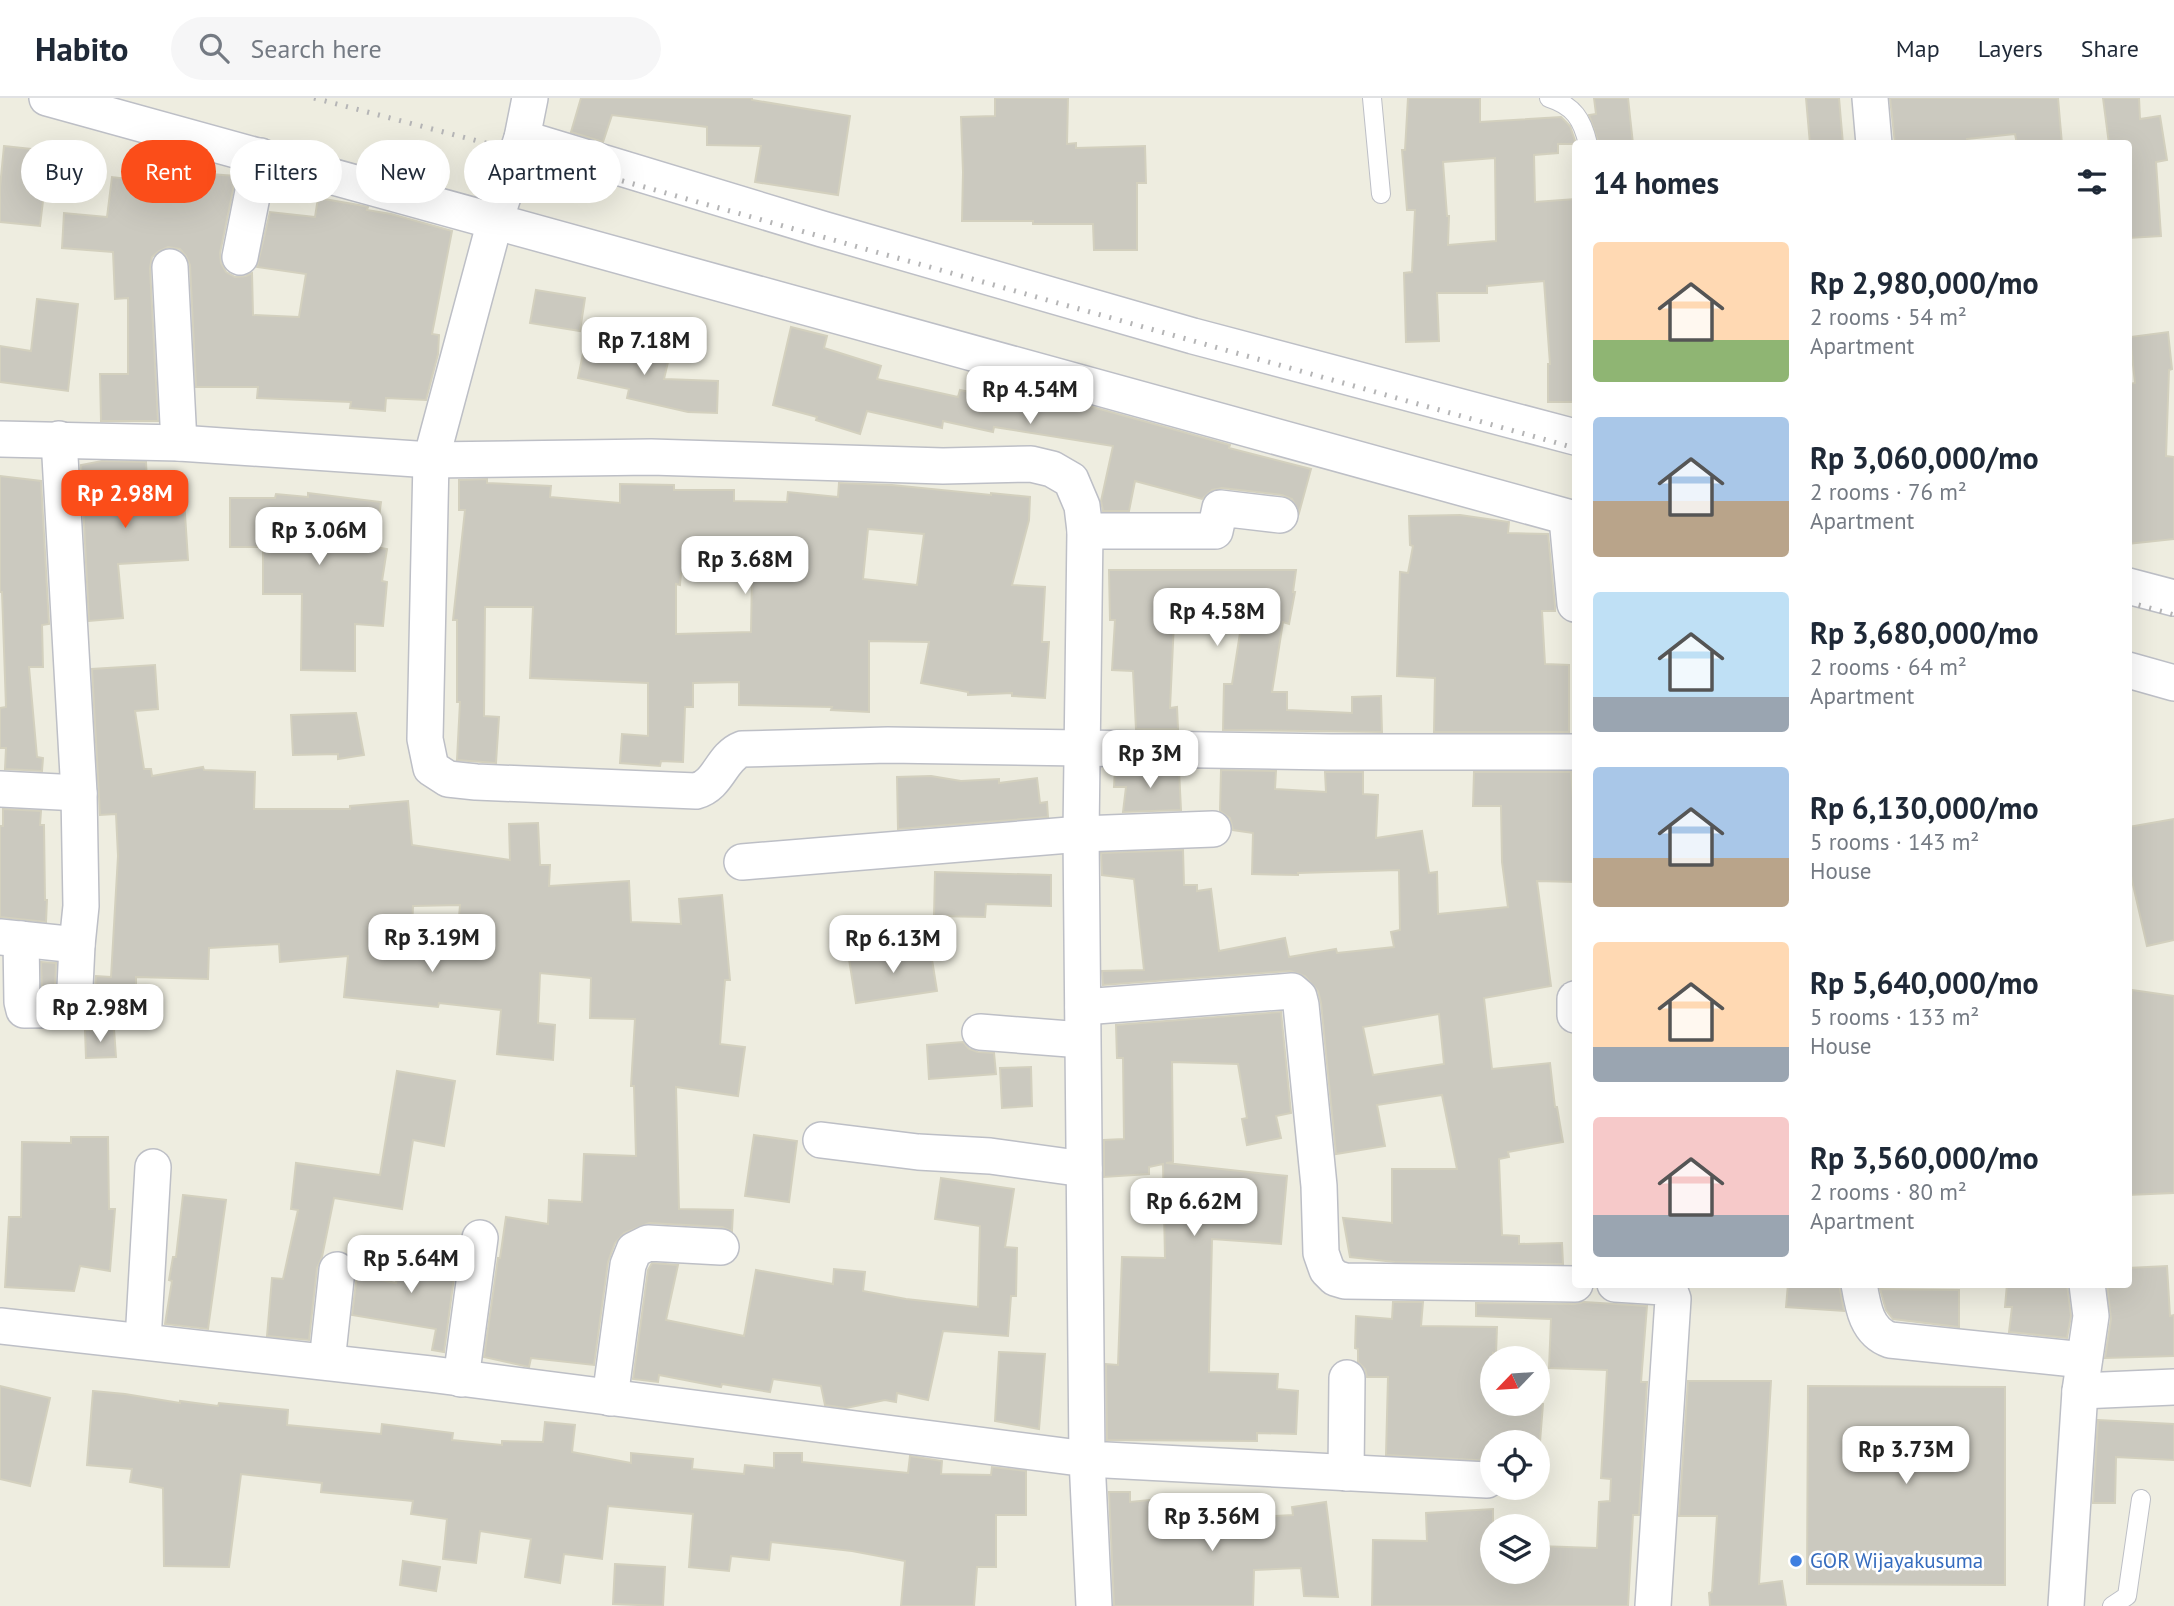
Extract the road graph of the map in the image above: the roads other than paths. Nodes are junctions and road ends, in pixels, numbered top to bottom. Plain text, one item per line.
1 (47, 98) edge
2 (530, 98) edge
3 (1372, 98) edge
4 (1549, 98) edge
5 (1870, 98) edge
6 (522, 138) junction
7 (1587, 140) edge
8 (1874, 140) edge
9 (230, 148) edge
10 (342, 179) edge
11 (1381, 194) dead end
12 (251, 203) edge
13 (495, 221) junction
14 (240, 257) dead end
15 (170, 267) dead end
16 (1572, 436) edge
17 (0, 439) edge
18 (59, 439) junction
19 (179, 443) junction
20 (431, 460) junction
21 (1279, 515) dead end
22 (1571, 519) edge
23 (1085, 531) junction
24 (1572, 540) edge
25 (2132, 587) edge
26 (2174, 598) edge
27 (2132, 671) edge
28 (2174, 683) edge
29 (1081, 749) junction
30 (1572, 752) edge
31 (0, 789) edge
32 (79, 793) junction
33 (1213, 829) dead end
34 (1081, 834) junction
35 (742, 862) dead end
36 (11, 938) edge
37 (77, 945) junction
38 (74, 1008) junction
39 (138, 1009) dead end
40 (1082, 1023) junction
41 (981, 1032) dead end
42 (821, 1140) dead end
43 (153, 1167) dead end
44 (1084, 1169) junction
45 (480, 1238) dead end
46 (721, 1247) dead end
47 (337, 1270) dead end
48 (1572, 1284) edge
49 (1665, 1288) edge
50 (1860, 1288) edge
51 (2087, 1288) edge
52 (0, 1326) edge
53 (143, 1341) junction
54 (327, 1362) junction
55 (2082, 1376) junction
56 (461, 1378) junction
57 (1347, 1378) dead end
58 (2174, 1387) edge
59 (610, 1398) junction
60 (1087, 1459) junction
61 (1346, 1473) junction
62 (1480, 1480) edge
63 (2141, 1499) dead end
64 (1094, 1606) edge
65 (1653, 1606) edge
66 (2072, 1606) edge
67 (2112, 1606) edge

1 - 9 street
2 - 6 street
3 - 11 lane
4 - 7 lane
5 - 8 street
6 - 13 street
6 - 16 street
10 - 13 street
12 - 14 street
13 - 20 street
13 - 22 street
15 - 19 street
17 - 18 street
18 - 19 street
18 - 32 street
19 - 20 street
20 - 23 street
20 - 29 street
21 - 23 street
22 - 24 street
23 - 29 street
25 - 26 street
27 - 28 street
29 - 30 street
29 - 34 street
31 - 32 street
32 - 37 street
33 - 34 street
34 - 35 street
34 - 40 street
36 - 37 street
36 - 38 street
37 - 38 street
38 - 39 street
40 - 41 street
40 - 44 street
40 - 48 street
42 - 44 street
43 - 53 street
44 - 60 street
45 - 56 street
46 - 59 street
47 - 54 street
49 - 65 street
50 - 55 street
51 - 55 street
52 - 53 street
53 - 54 street
54 - 56 street
55 - 58 street
55 - 66 street
56 - 59 street
57 - 61 street
59 - 60 street
60 - 61 street
60 - 64 street
61 - 62 street
63 - 67 lane

